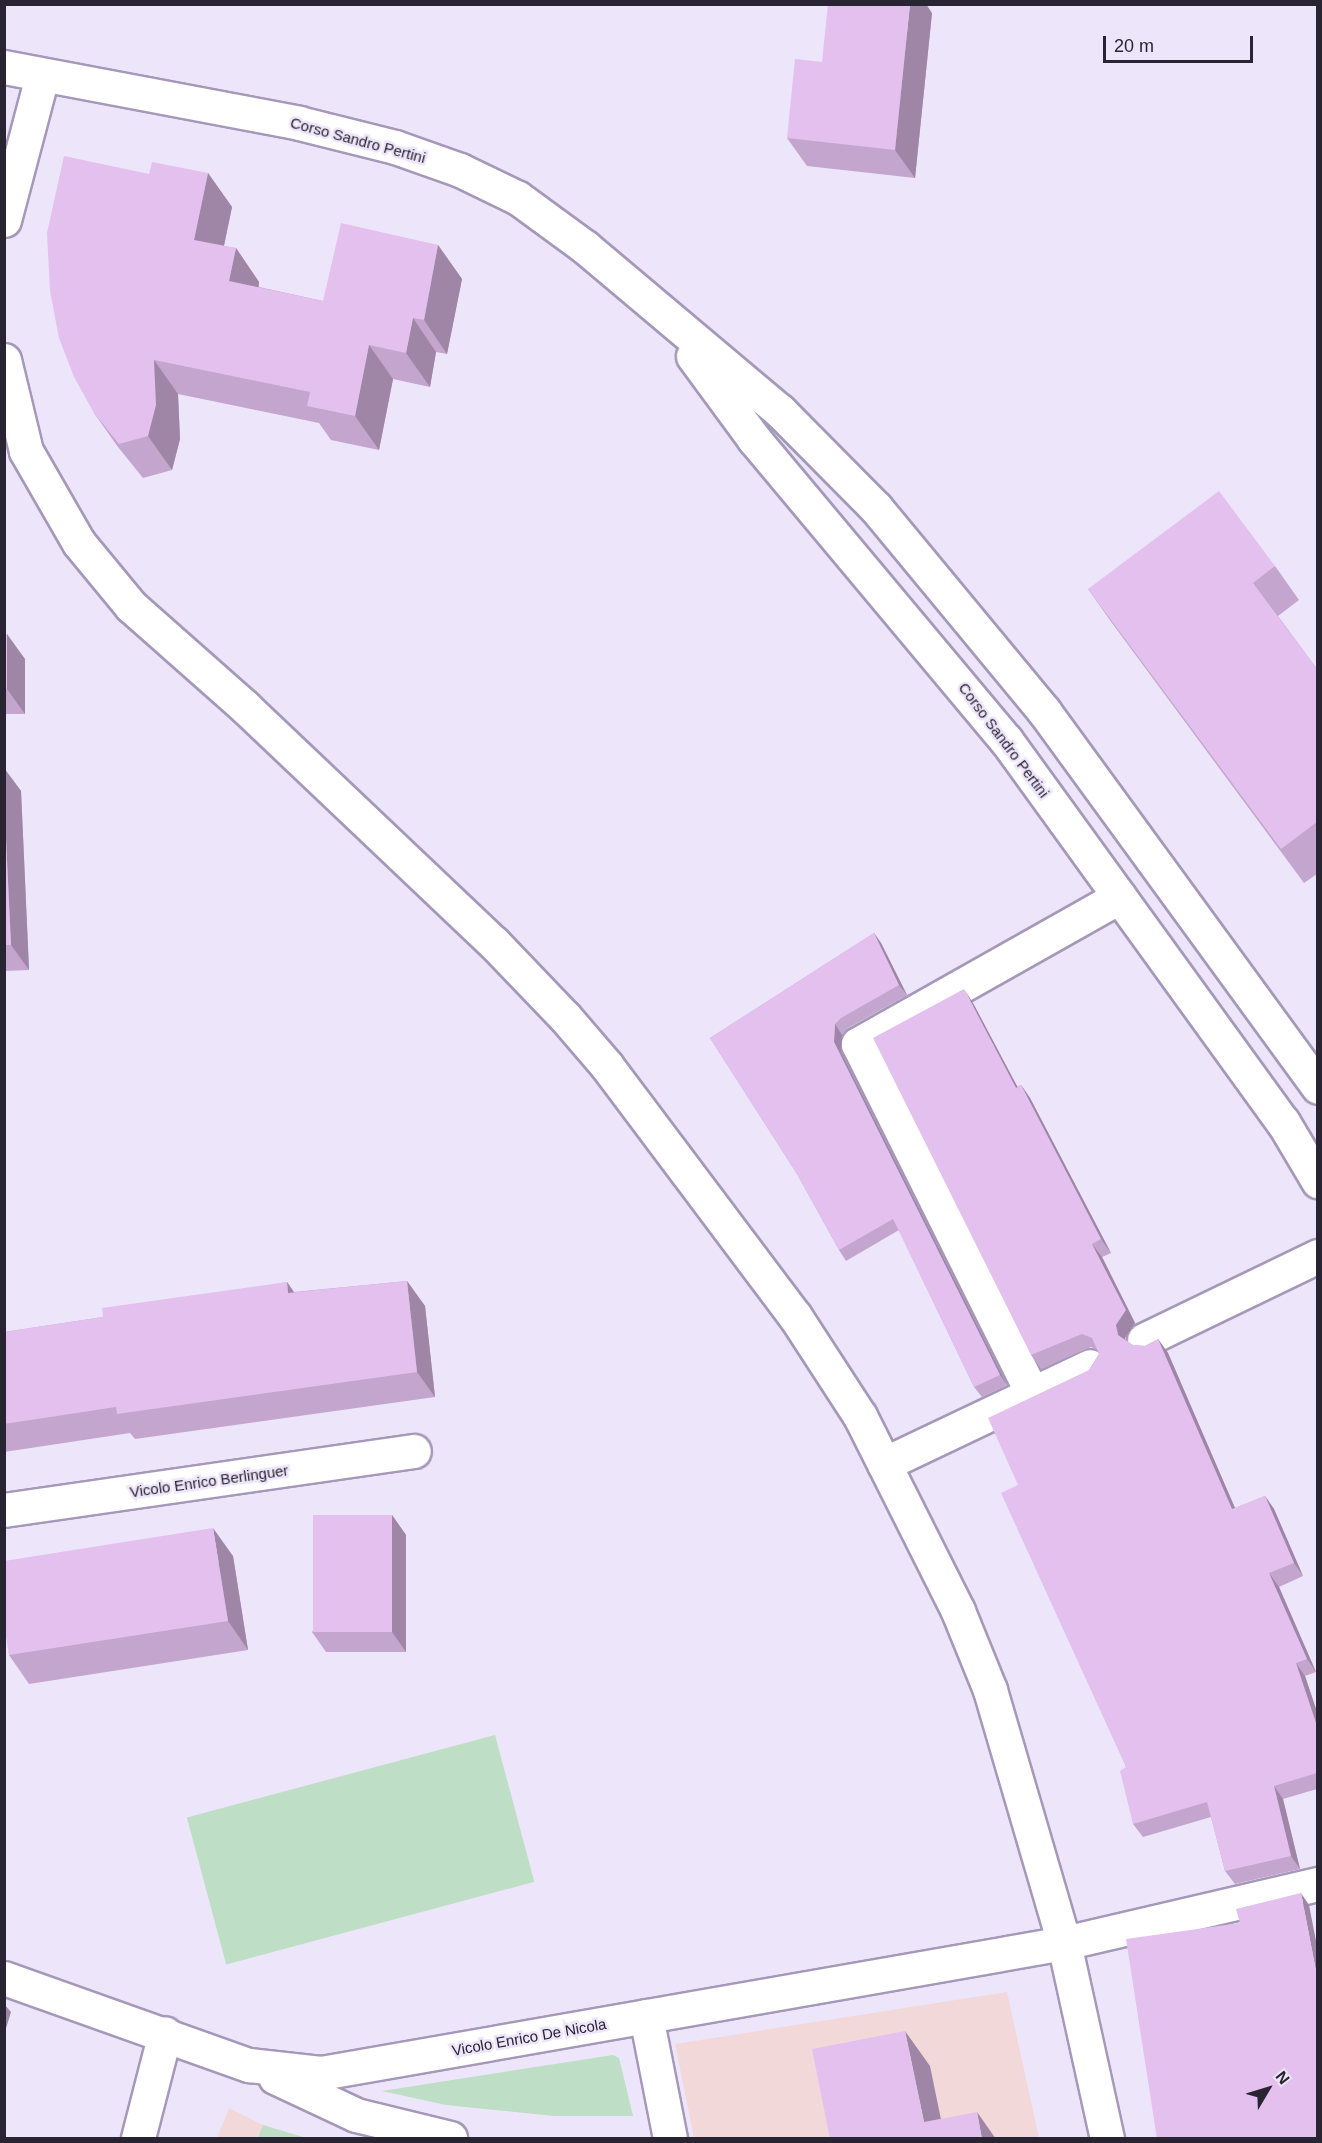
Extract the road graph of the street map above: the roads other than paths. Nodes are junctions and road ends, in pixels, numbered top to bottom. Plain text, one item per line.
1 (4, 67) edge
2 (42, 76) junction
3 (4, 220) edge
4 (666, 318) junction
5 (4, 360) edge
6 (1119, 897) junction
7 (1317, 1087) edge
8 (1317, 1181) edge
9 (1317, 1256) edge
10 (1144, 1340) dead end
11 (1090, 1366) edge
12 (1032, 1393) junction
13 (414, 1451) dead end
14 (884, 1464) junction
15 (4, 1510) edge
16 (1317, 1884) edge
17 (1064, 1943) junction
18 (4, 1978) edge
19 (646, 2016) junction
20 (165, 2033) junction
21 (249, 2065) junction
22 (138, 2139) edge
23 (450, 2139) edge
24 (669, 2139) edge
25 (1107, 2139) edge

1 - 2 street, Corso Sandro Pertini
2 - 3 street
2 - 4 street, Corso Sandro Pertini
4 - 6 street, Corso Sandro Pertini
4 - 7 street, Corso Sandro Pertini
5 - 14 street
6 - 8 street, Corso Sandro Pertini
6 - 12 street
9 - 10 street
11 - 12 street
12 - 14 street
13 - 15 street, Vicolo Enrico Berlinguer
14 - 17 street
16 - 17 street, Vicolo Enrico De Nicola
17 - 19 street, Vicolo Enrico De Nicola
17 - 25 street
18 - 20 street, Vicolo Enrico De Nicola
19 - 21 street, Vicolo Enrico De Nicola
19 - 24 street
20 - 21 street, Vicolo Enrico De Nicola
20 - 22 street
21 - 23 street

